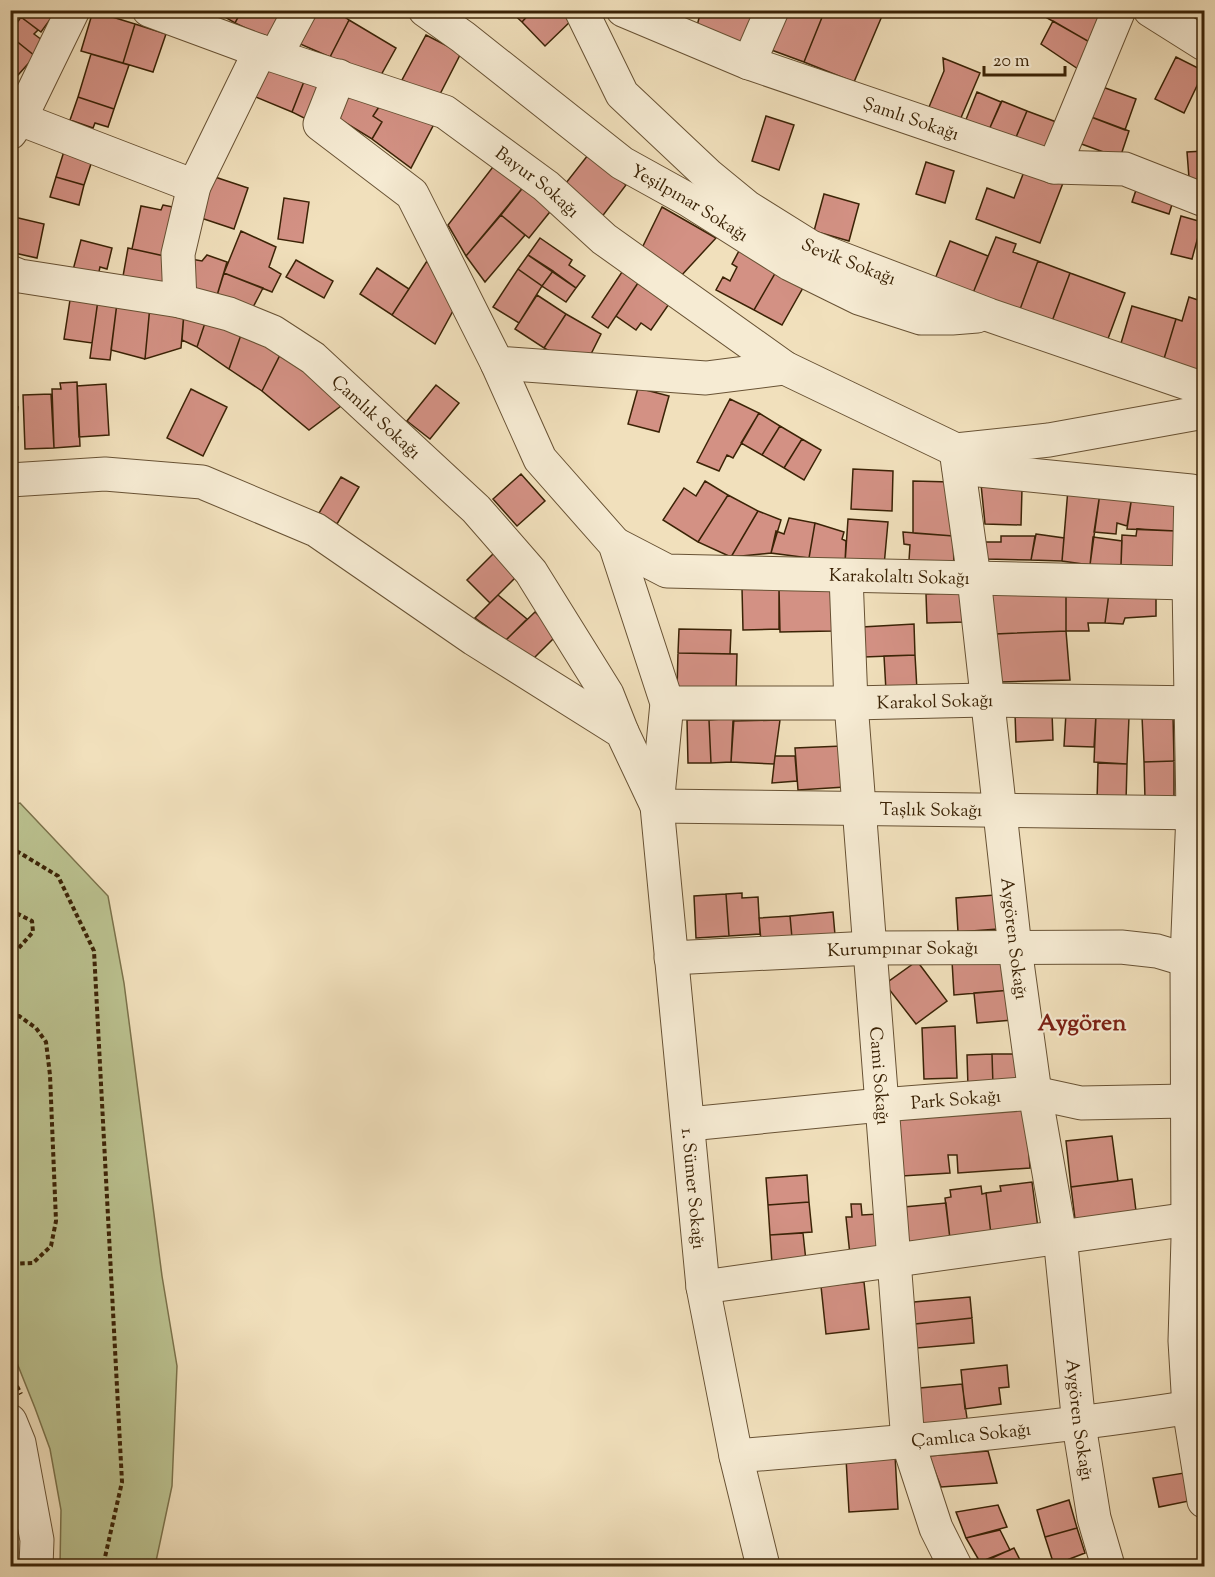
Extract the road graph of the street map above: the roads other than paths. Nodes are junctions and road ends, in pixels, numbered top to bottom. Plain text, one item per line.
1 (73, 10) edge
2 (149, 10) edge
3 (300, 10) edge
4 (425, 10) edge
5 (581, 10) edge
6 (624, 10) edge
7 (772, 10) edge
8 (1119, 10) edge
9 (1150, 10) edge
10 (1204, 43) edge
11 (268, 53) junction
12 (749, 63) junction
13 (339, 76) junction
14 (15, 126) edge
15 (1054, 167) junction
16 (194, 186) junction
17 (1204, 200) edge
18 (10, 272) edge
19 (180, 301) junction
20 (989, 315) junction
21 (497, 363) junction
22 (785, 368) junction
23 (1204, 389) edge
24 (1204, 412) edge
25 (957, 459) junction
26 (10, 480) edge
27 (615, 544) junction
28 (846, 576) junction
29 (974, 578) junction
30 (1189, 584) junction
31 (986, 700) junction
32 (668, 703) junction
33 (851, 703) junction
34 (1198, 703) edge
35 (622, 732) junction
36 (657, 806) junction
37 (859, 809) junction
38 (999, 811) junction
39 (1199, 813) edge
40 (871, 948) junction
41 (1015, 948) junction
42 (671, 958) junction
43 (1196, 962) edge
44 (1035, 1094) junction
45 (1186, 1101) junction
46 (881, 1105) junction
47 (689, 1124) junction
48 (1196, 1218) edge
49 (1060, 1236) junction
50 (893, 1259) junction
51 (704, 1287) junction
52 (1197, 1407) edge
53 (10, 1421) edge
54 (1079, 1425) junction
55 (908, 1442) junction
56 (736, 1456) junction
57 (1204, 1501) edge
58 (36, 1566) edge
59 (763, 1566) edge
60 (956, 1566) edge
61 (1108, 1566) edge

1 - 14 street
2 - 11 street, Bayur Sokağı
3 - 11 street
4 - 20 street, Yeşilpınar Sokağı
5 - 20 street, Sevik Sokağı
6 - 12 street, Şamlı Sokağı
7 - 12 street
8 - 15 street
9 - 10 street
11 - 13 street, Bayur Sokağı
11 - 16 street
12 - 15 street, Şamlı Sokağı
13 - 21 street
13 - 22 street, Bayur Sokağı
14 - 16 street
15 - 17 street, Şamlı Sokağı
16 - 19 street
18 - 19 street, Çamlık Sokağı
19 - 35 street, Çamlık Sokağı
20 - 23 street, Sevik Sokağı
21 - 22 street
21 - 27 street
22 - 25 street, Bayur Sokağı
24 - 25 street
25 - 29 street, Aygören Sokağı
25 - 30 street
26 - 35 street
27 - 28 street, Karakolaltı Sokağı
27 - 32 street
28 - 29 street, Karakolaltı Sokağı
28 - 33 street, Cami Sokağı
29 - 30 street, Karakolaltı Sokağı
29 - 31 street, Aygören Sokağı
30 - 34 street
31 - 33 street, Karakol Sokağı
31 - 34 street, Karakol Sokağı
31 - 38 street, Aygören Sokağı
32 - 33 street, Karakol Sokağı
32 - 36 street
33 - 37 street, Cami Sokağı
34 - 39 street
35 - 36 street, Çamlık Sokağı
36 - 37 street, Taşlık Sokağı
36 - 42 street, 1. Sümer Sokağı
37 - 38 street, Taşlık Sokağı
37 - 40 street, Cami Sokağı
38 - 39 street, Taşlık Sokağı
38 - 41 street, Aygören Sokağı
39 - 43 street
40 - 41 street, Kurumpınar Sokağı
40 - 42 street, Kurumpınar Sokağı
40 - 46 street, Cami Sokağı
41 - 43 street, Kurumpınar Sokağı
41 - 44 street, Aygören Sokağı
42 - 47 street, 1. Sümer Sokağı
43 - 45 street
44 - 45 street, Park Sokağı
44 - 46 street, Park Sokağı
44 - 49 street, Aygören Sokağı
45 - 48 street
46 - 47 street, Park Sokağı
46 - 50 street, Cami Sokağı
47 - 51 street, 1. Sümer Sokağı
48 - 49 street
48 - 52 street
49 - 50 street
49 - 54 street, Aygören Sokağı
50 - 51 street
50 - 55 street, Cami Sokağı
51 - 56 street, 1. Sümer Sokağı
52 - 54 street, Çamlıca Sokağı
52 - 57 street
53 - 58 street
54 - 55 street, Çamlıca Sokağı
54 - 61 street, Aygören Sokağı
55 - 56 street, Çamlıca Sokağı
55 - 60 street, Cami Sokağı
56 - 59 street, 1. Sümer Sokağı

